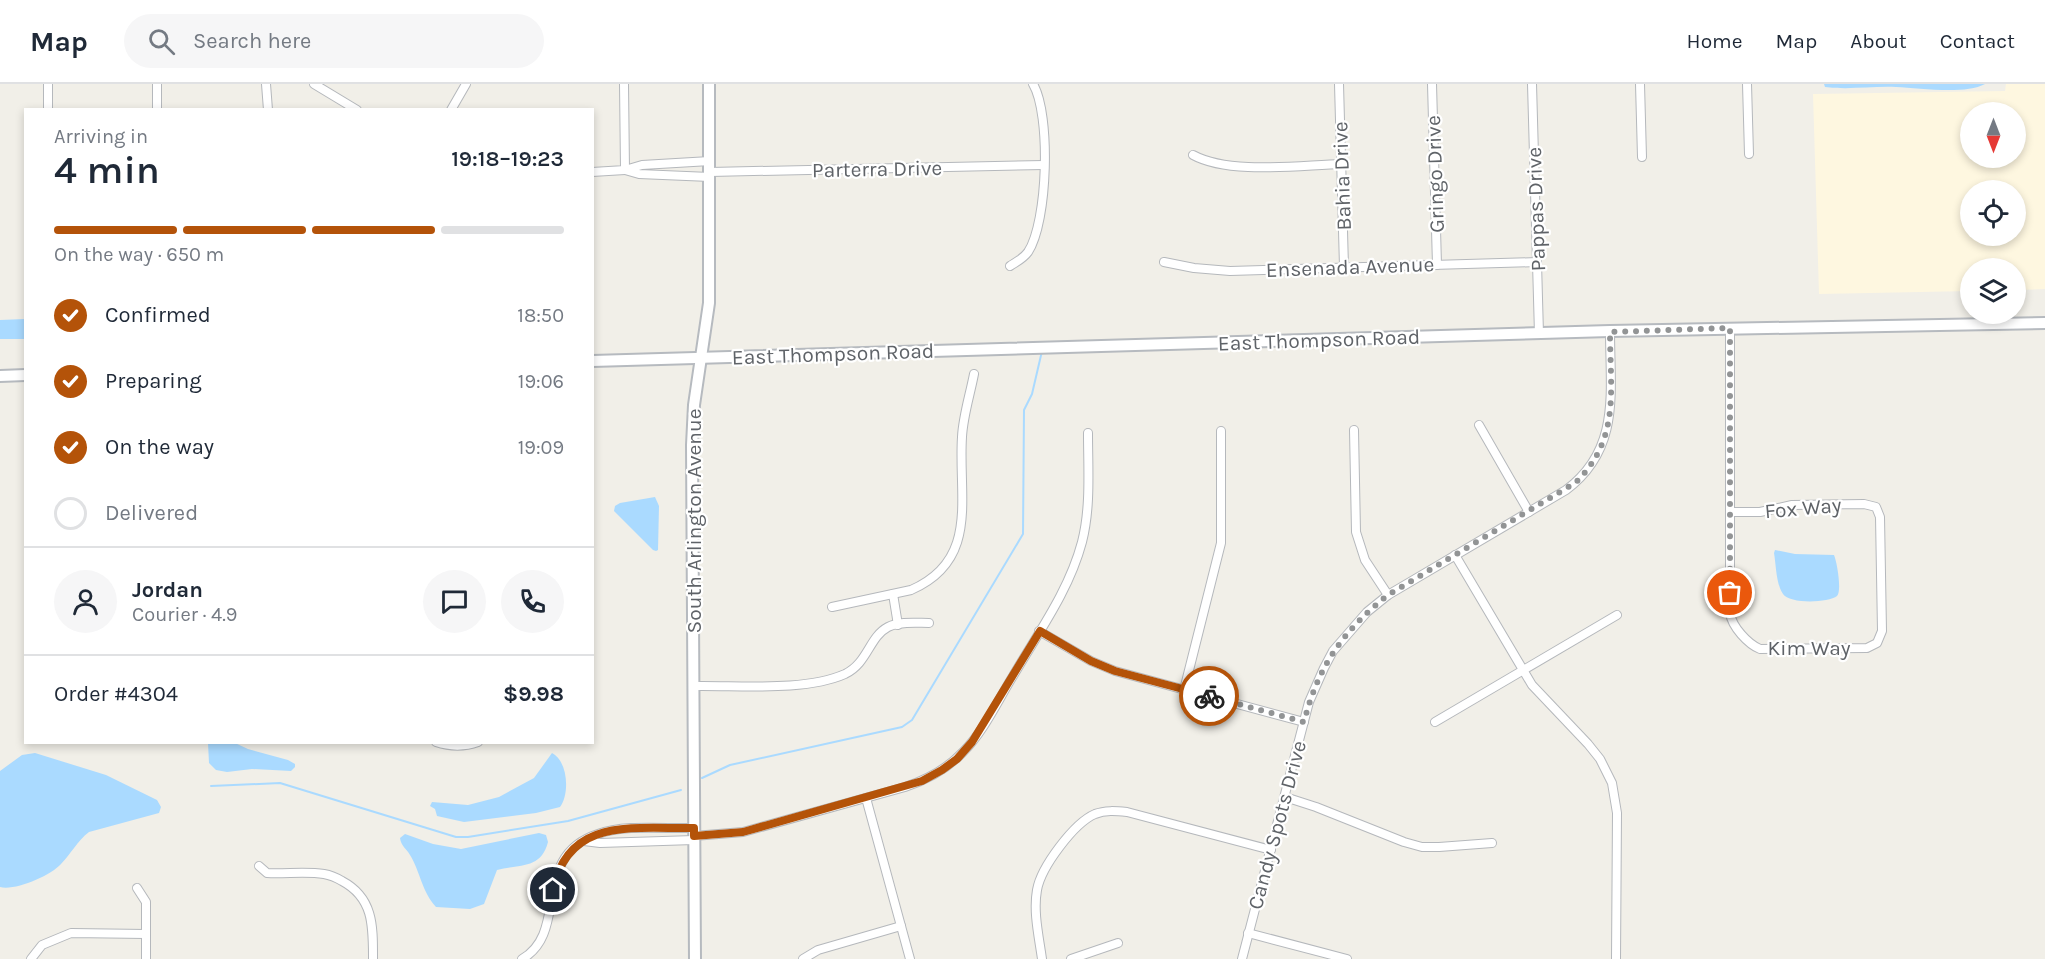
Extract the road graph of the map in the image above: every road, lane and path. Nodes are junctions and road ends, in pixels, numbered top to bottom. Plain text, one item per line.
1 (48, 84) edge
2 (156, 84) edge
3 (266, 84) edge
4 (314, 84) edge
5 (466, 84) edge
6 (624, 84) edge
7 (710, 84) edge
8 (1033, 84) edge
9 (1339, 84) edge
10 (1432, 84) edge
11 (1532, 84) edge
12 (1640, 84) edge
13 (1747, 84) edge
14 (48, 108) edge
15 (157, 108) edge
16 (268, 108) edge
17 (354, 108) edge
18 (452, 108) edge
19 (1749, 154) dead end
20 (1193, 155) dead end
21 (1642, 157) dead end
22 (1342, 164) junction
23 (1044, 165) junction
24 (710, 170) junction
25 (625, 171) junction
26 (594, 172) edge
27 (1164, 262) dead end
28 (1537, 262) junction
29 (1437, 265) junction
30 (1010, 266) dead end
31 (1344, 267) junction
32 (2045, 323) edge
33 (1730, 328) junction
34 (1610, 332) junction
35 (1539, 334) junction
36 (702, 358) junction
37 (594, 361) edge
38 (974, 374) dead end
39 (24, 375) edge
40 (0, 376) edge
41 (1479, 425) dead end
42 (1354, 430) dead end
43 (1221, 431) dead end
44 (1088, 433) dead end
45 (1529, 512) junction
46 (1730, 512) junction
47 (1455, 555) junction
48 (893, 594) junction
49 (1388, 595) junction
50 (832, 607) dead end
51 (1617, 615) dead end
52 (929, 623) dead end
53 (898, 625) junction
54 (1040, 631) junction
55 (1877, 643) joint
56 (1523, 670) junction
57 (693, 686) junction
58 (1184, 690) junction
59 (1304, 722) junction
60 (1435, 722) dead end
61 (442, 744) edge
62 (472, 744) edge
63 (1285, 797) junction
64 (866, 798) junction
65 (694, 835) junction
66 (582, 840) junction
67 (1492, 843) dead end
68 (1271, 850) junction
69 (259, 866) dead end
70 (137, 888) dead end
71 (901, 926) junction
72 (1248, 933) junction
73 (146, 934) junction
74 (1118, 943) dead end
75 (31, 959) edge
76 (146, 959) edge
77 (374, 959) edge
78 (522, 959) edge
79 (695, 959) edge
80 (803, 959) edge
81 (910, 959) edge
82 (1041, 959) edge
83 (1071, 959) edge
84 (1242, 959) edge
85 (1347, 959) edge
86 (1616, 959) edge

1 - 14 street
2 - 15 street
3 - 16 street
4 - 17 street
5 - 18 street
6 - 25 street
7 - 24 main road, South Arlington Avenue
8 - 23 street
9 - 22 street, Bahia Drive
10 - 29 street, Gringo Drive
11 - 28 street, Pappas Drive
12 - 21 street
13 - 19 street
20 - 22 street
22 - 31 street, Bahia Drive
23 - 24 street, Parterra Drive
23 - 30 street
24 - 25 street
24 - 25 street
24 - 36 main road, South Arlington Avenue
25 - 26 street
27 - 31 street, Ensenada Avenue
28 - 29 street, Ensenada Avenue
28 - 35 street, Pappas Drive
29 - 31 street, Ensenada Avenue
32 - 33 main road, East Thompson Road
33 - 34 main road, East Thompson Road
33 - 46 street
34 - 35 main road, East Thompson Road
34 - 45 street, Candy Spots Drive
35 - 36 main road, East Thompson Road
36 - 37 main road, East Thompson Road
36 - 57 main road, South Arlington Avenue
38 - 48 street
39 - 40 main road
41 - 45 street
42 - 49 street
43 - 58 street
44 - 54 street
45 - 47 street, Candy Spots Drive
46 - 55 street, Kim Way
46 - 55 street, Fox Way
47 - 49 street, Candy Spots Drive
47 - 56 street
48 - 50 street
48 - 53 street
49 - 59 street, Candy Spots Drive
51 - 56 street
52 - 53 street
53 - 57 street
54 - 58 street
54 - 64 street
56 - 60 street
56 - 86 street
57 - 65 main road, South Arlington Avenue
58 - 59 street
59 - 63 street, Candy Spots Drive
61 - 62 street
63 - 67 street
63 - 68 street, Candy Spots Drive
64 - 65 street
64 - 71 street
65 - 66 street
65 - 66 street
65 - 79 main road, South Arlington Avenue
66 - 78 street
68 - 72 street, Candy Spots Drive
68 - 82 street
69 - 77 street
70 - 73 street
71 - 80 street
71 - 81 street
72 - 84 street, Candy Spots Drive
72 - 85 street
73 - 75 street
73 - 76 street
74 - 83 street

